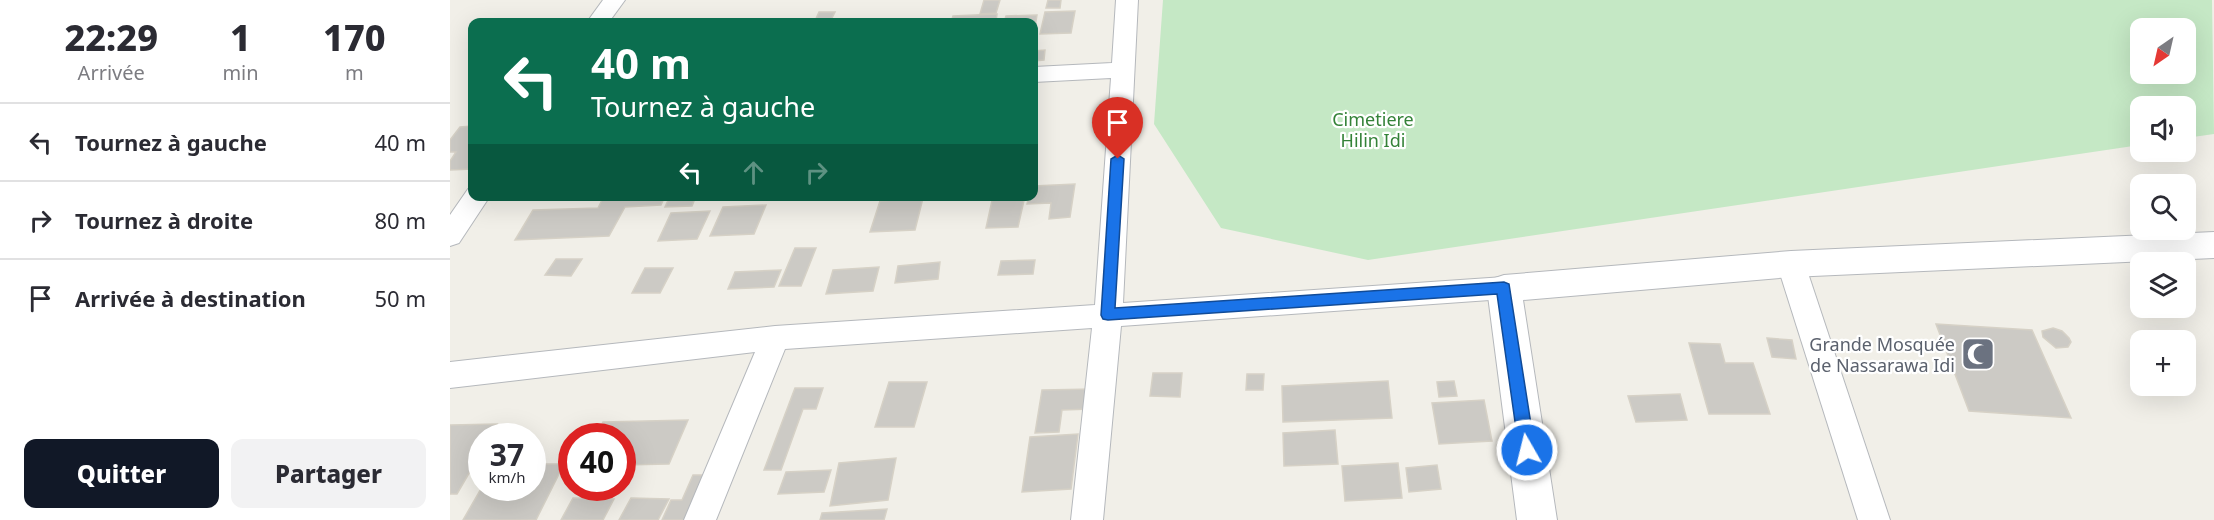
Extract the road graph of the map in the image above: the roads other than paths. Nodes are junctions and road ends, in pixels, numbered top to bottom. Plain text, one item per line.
1 (614, 0) edge
2 (1127, 0) edge
3 (601, 18) edge
4 (1123, 70) junction
5 (1038, 74) edge
6 (474, 201) edge
7 (450, 236) edge
8 (2214, 245) edge
9 (1791, 264) junction
10 (1504, 288) junction
11 (1108, 315) junction
12 (775, 338) junction
13 (450, 375) edge
14 (700, 520) edge
15 (1087, 520) edge
16 (1538, 520) edge
17 (1874, 520) edge

1 - 3 street
2 - 4 street
4 - 5 street
4 - 11 street
6 - 7 street
8 - 9 street
9 - 10 street
9 - 17 street
10 - 11 street
10 - 16 street
11 - 12 street
11 - 15 street
12 - 13 street
12 - 14 street

